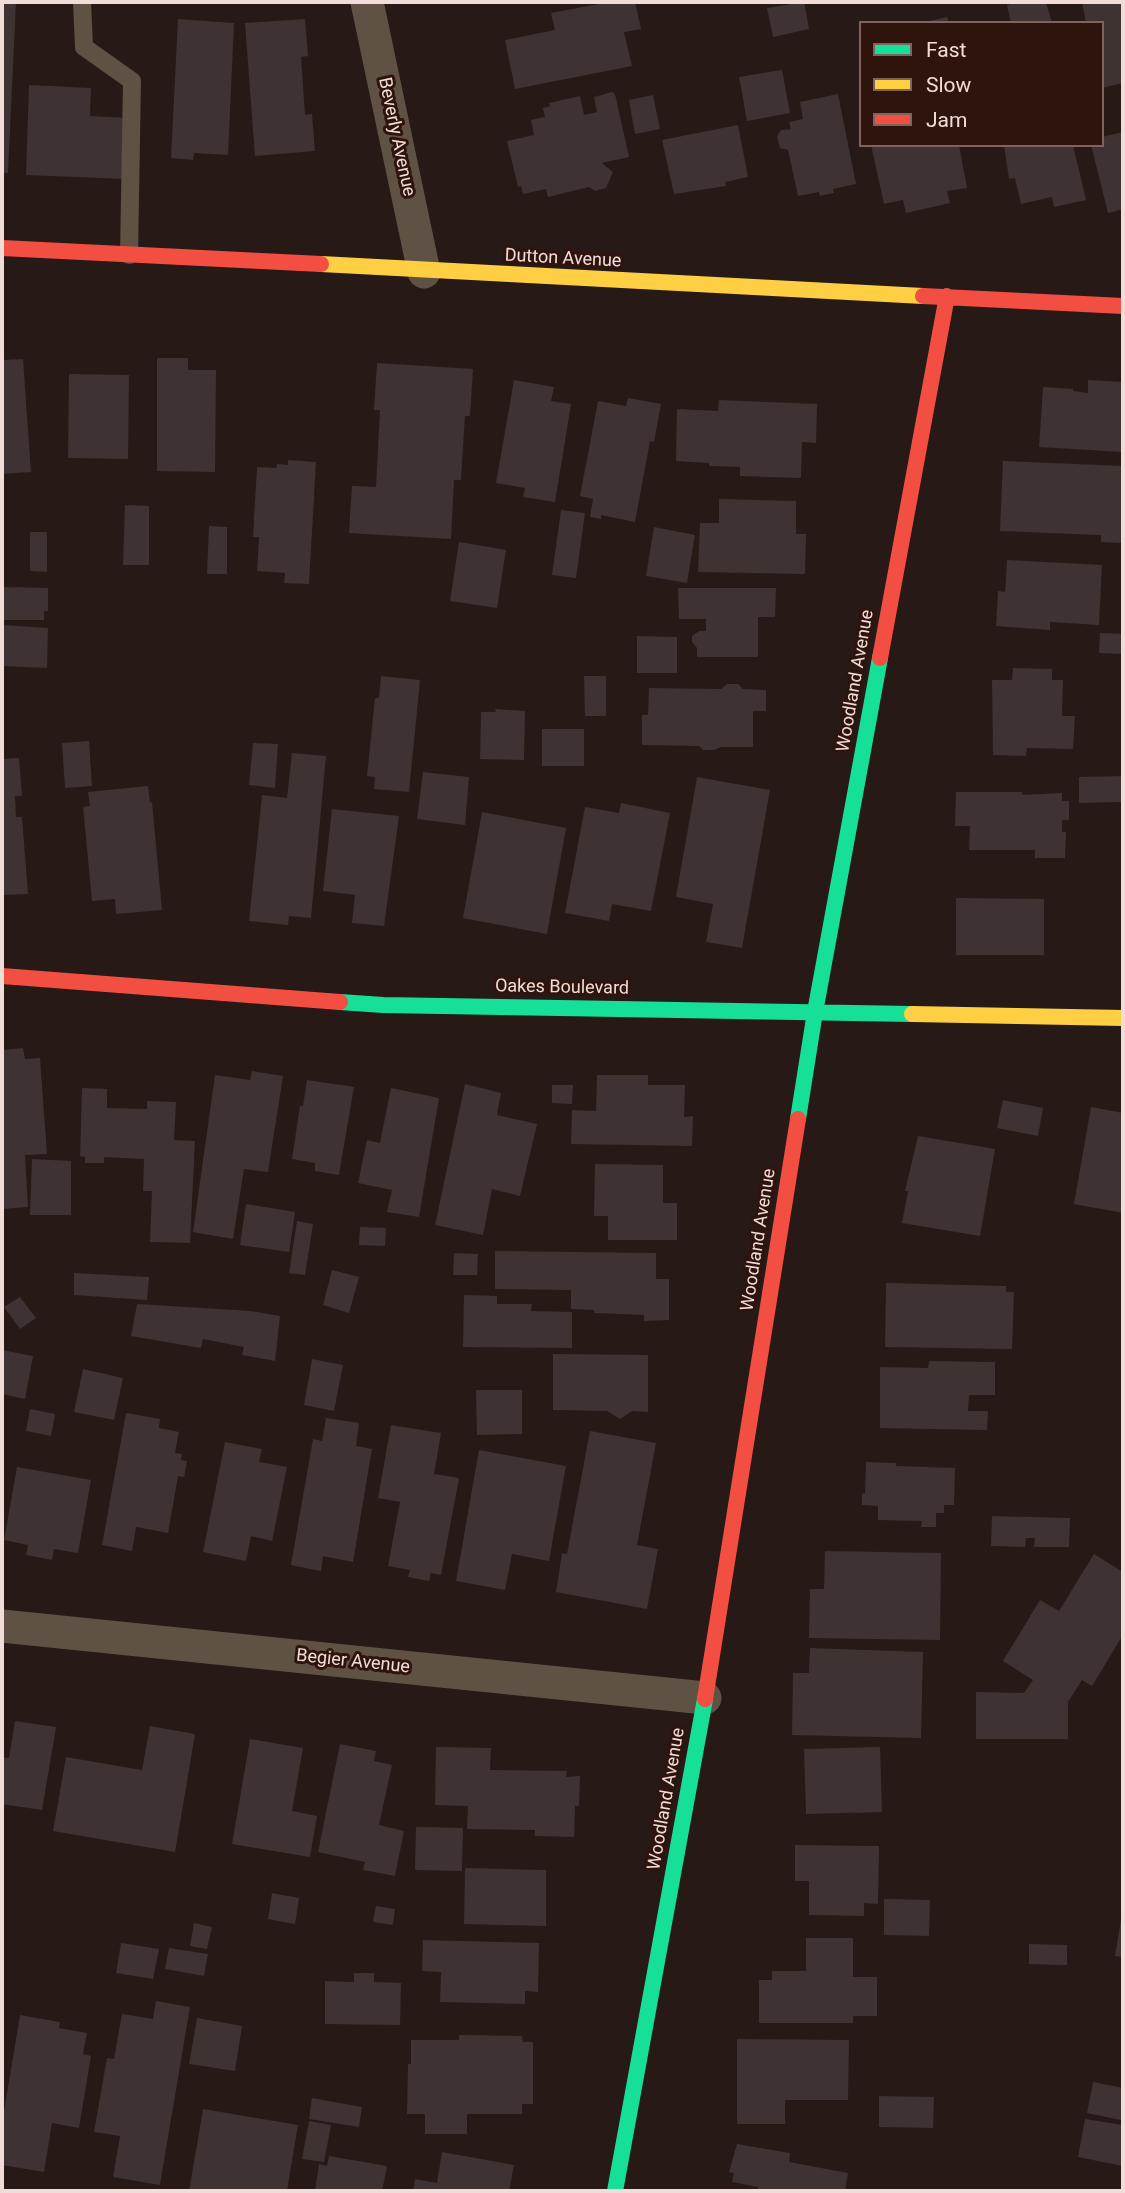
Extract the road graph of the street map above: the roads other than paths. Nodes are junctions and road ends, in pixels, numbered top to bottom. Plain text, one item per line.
1 (82, 2) edge
2 (367, 2) edge
3 (2, 248) edge
4 (130, 256) junction
5 (424, 272) junction
6 (947, 296) junction
7 (1123, 306) edge
8 (2, 976) edge
9 (815, 1012) junction
10 (1123, 1018) edge
11 (2, 1626) edge
12 (705, 1698) junction
13 (615, 2191) edge

1 - 4 lane
2 - 5 street, Beverly Avenue
3 - 4 street, Dutton Avenue
4 - 5 street, Dutton Avenue
5 - 6 street, Dutton Avenue
6 - 7 street, Dutton Avenue
6 - 9 street, Woodland Avenue
8 - 9 street, Oakes Boulevard
9 - 10 street, Oakes Boulevard
9 - 12 street, Woodland Avenue
11 - 12 street, Begier Avenue
12 - 13 street, Woodland Avenue

